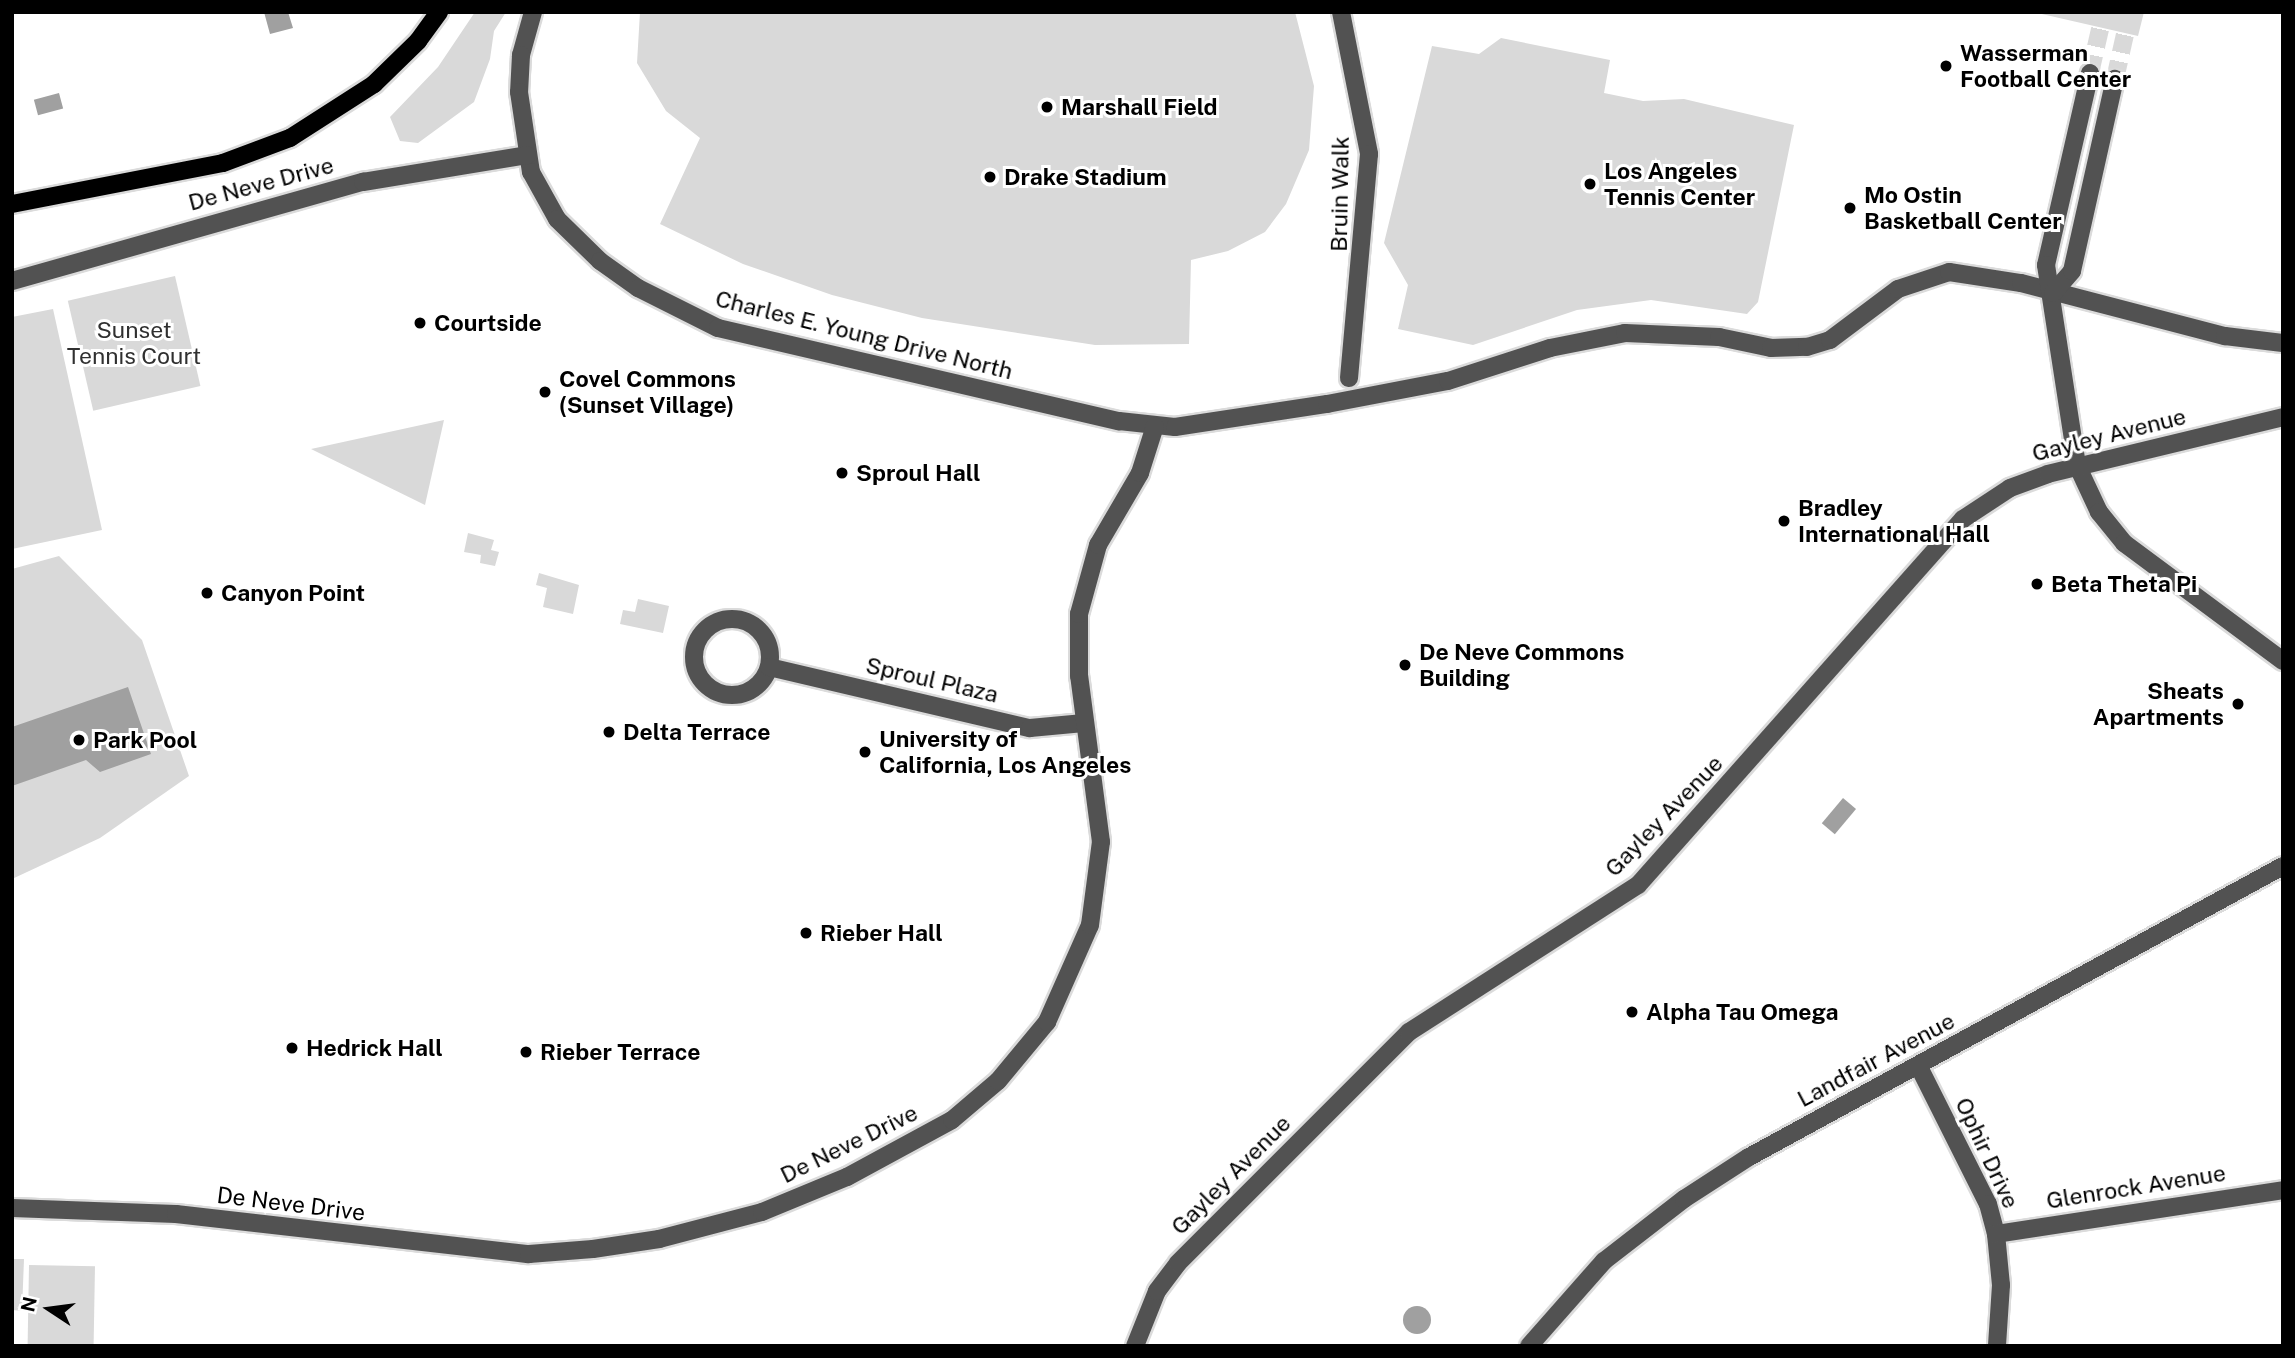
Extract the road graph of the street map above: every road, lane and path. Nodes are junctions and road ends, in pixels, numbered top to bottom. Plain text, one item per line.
1 (439, 12) edge
2 (533, 12) edge
3 (1341, 12) edge
4 (2090, 73) tunnel mouth
5 (2115, 79) tunnel mouth
6 (527, 155) junction
7 (12, 204) edge
8 (12, 281) edge
9 (2053, 293) junction
10 (2283, 343) edge
11 (1349, 378) dead end
12 (2283, 417) edge
13 (1155, 426) junction
14 (2077, 465) junction
15 (2283, 661) edge
16 (769, 667) junction
17 (1084, 723) junction
18 (2283, 866) edge
19 (1919, 1067) junction
20 (2283, 1190) edge
21 (12, 1208) edge
22 (1996, 1234) junction
23 (1135, 1346) edge
24 (1529, 1346) edge
25 (1997, 1346) edge

1 - 7 main road
2 - 6 street, Charles E. Young Drive North
3 - 11 street, Bruin Walk
4 - 9 street
5 - 9 street
6 - 8 street, De Neve Drive
6 - 13 street, Charles E. Young Drive North
9 - 10 street, Charles E. Young Drive North
9 - 13 street, Charles E. Young Drive North
9 - 14 street
12 - 14 street, Gayley Avenue
13 - 17 street, De Neve Drive
14 - 15 street
14 - 23 street, Gayley Avenue
16 - 16 street
16 - 17 street, Sproul Plaza
17 - 21 street, De Neve Drive
18 - 19 street, Landfair Avenue
19 - 22 street, Ophir Drive
19 - 24 street, Landfair Avenue
20 - 22 street, Glenrock Avenue
22 - 25 street, Ophir Drive

